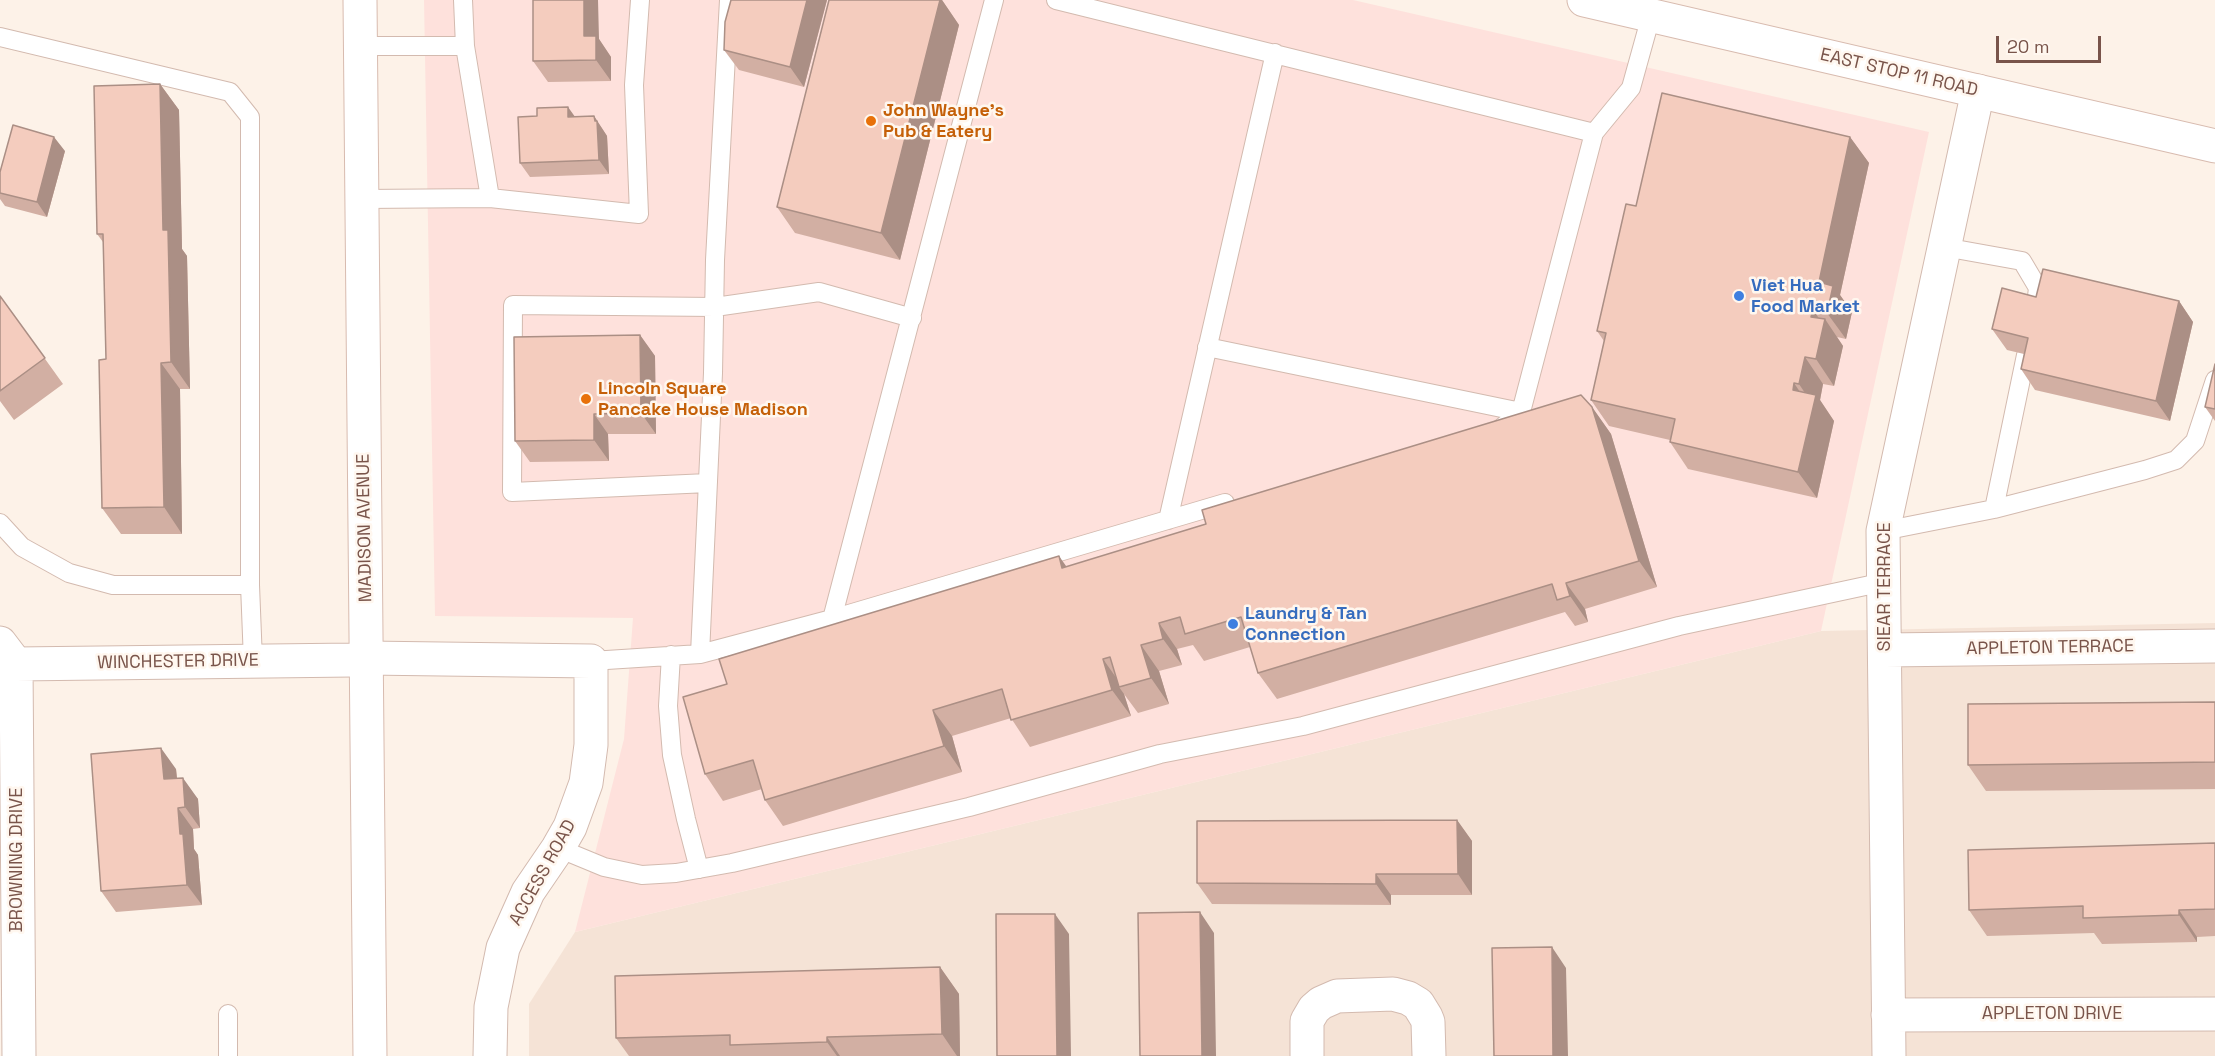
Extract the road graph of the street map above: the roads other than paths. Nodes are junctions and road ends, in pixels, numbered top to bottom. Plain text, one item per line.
1 (360, 0) edge
2 (463, 0) edge
3 (640, 0) edge
4 (729, 0) edge
5 (993, 0) edge
6 (1056, 0) edge
7 (1584, 0) edge
8 (1651, 16) junction
9 (0, 37) edge
10 (360, 46) junction
11 (465, 46) junction
12 (1275, 53) junction
13 (1978, 91) junction
14 (1594, 133) junction
15 (2215, 146) edge
16 (490, 198) junction
17 (362, 199) junction
18 (1944, 247) junction
19 (715, 307) junction
20 (2035, 314) edge
21 (912, 318) junction
22 (1207, 347) junction
23 (2026, 355) edge
24 (2215, 380) edge
25 (1521, 412) junction
26 (1483, 436) edge
27 (708, 483) junction
28 (1246, 497) edge
29 (1994, 509) junction
30 (1168, 520) junction
31 (0, 523) edge
32 (1883, 531) junction
33 (1884, 582) junction
34 (250, 585) junction
35 (832, 619) junction
36 (2215, 646) edge
37 (1885, 650) junction
38 (8, 653) edge
39 (700, 654) junction
40 (670, 655) junction
41 (367, 658) junction
42 (253, 661) junction
43 (591, 661) junction
44 (558, 848) junction
45 (699, 869) junction
46 (228, 1014) dead end
47 (2215, 1014) edge
48 (1888, 1015) junction
49 (19, 1056) edge
50 (228, 1056) edge
51 (370, 1056) edge
52 (490, 1056) edge
53 (1307, 1056) edge
54 (1429, 1056) edge
55 (1889, 1056) edge

1 - 10 street, MADISON AVENUE
2 - 11 lane
3 - 16 lane
4 - 19 lane
5 - 21 lane
6 - 12 lane
7 - 8 street, EAST STOP 11 ROAD
8 - 13 street, EAST STOP 11 ROAD
8 - 14 lane
9 - 34 lane
10 - 11 lane
10 - 17 street, MADISON AVENUE
11 - 16 lane
12 - 14 lane
12 - 22 lane
13 - 15 street, EAST STOP 11 ROAD
13 - 18 street, SIEAR TERRACE
14 - 25 lane
16 - 17 lane
17 - 41 street, MADISON AVENUE
18 - 20 lane
18 - 32 street, SIEAR TERRACE
19 - 21 lane
19 - 27 lane
19 - 27 lane
21 - 35 lane
22 - 25 lane
22 - 30 lane
23 - 29 lane
24 - 29 lane
25 - 26 lane
27 - 39 lane
28 - 30 lane
29 - 32 lane
30 - 35 lane
31 - 34 lane
32 - 33 street, SIEAR TERRACE
33 - 37 street, SIEAR TERRACE
33 - 45 lane
34 - 42 lane
35 - 39 lane
36 - 37 street, APPLETON TERRACE
37 - 48 street, SIEAR TERRACE
38 - 42 street, WINCHESTER DRIVE
38 - 49 street, BROWNING DRIVE
39 - 40 lane
40 - 43 lane
40 - 45 lane
41 - 42 street, WINCHESTER DRIVE
41 - 43 street
41 - 51 street, MADISON AVENUE
43 - 44 street, ACCESS ROAD
44 - 45 lane
44 - 52 street, ACCESS ROAD
46 - 50 lane
47 - 48 street, APPLETON DRIVE
48 - 55 street, SIEAR TERRACE
53 - 54 street

